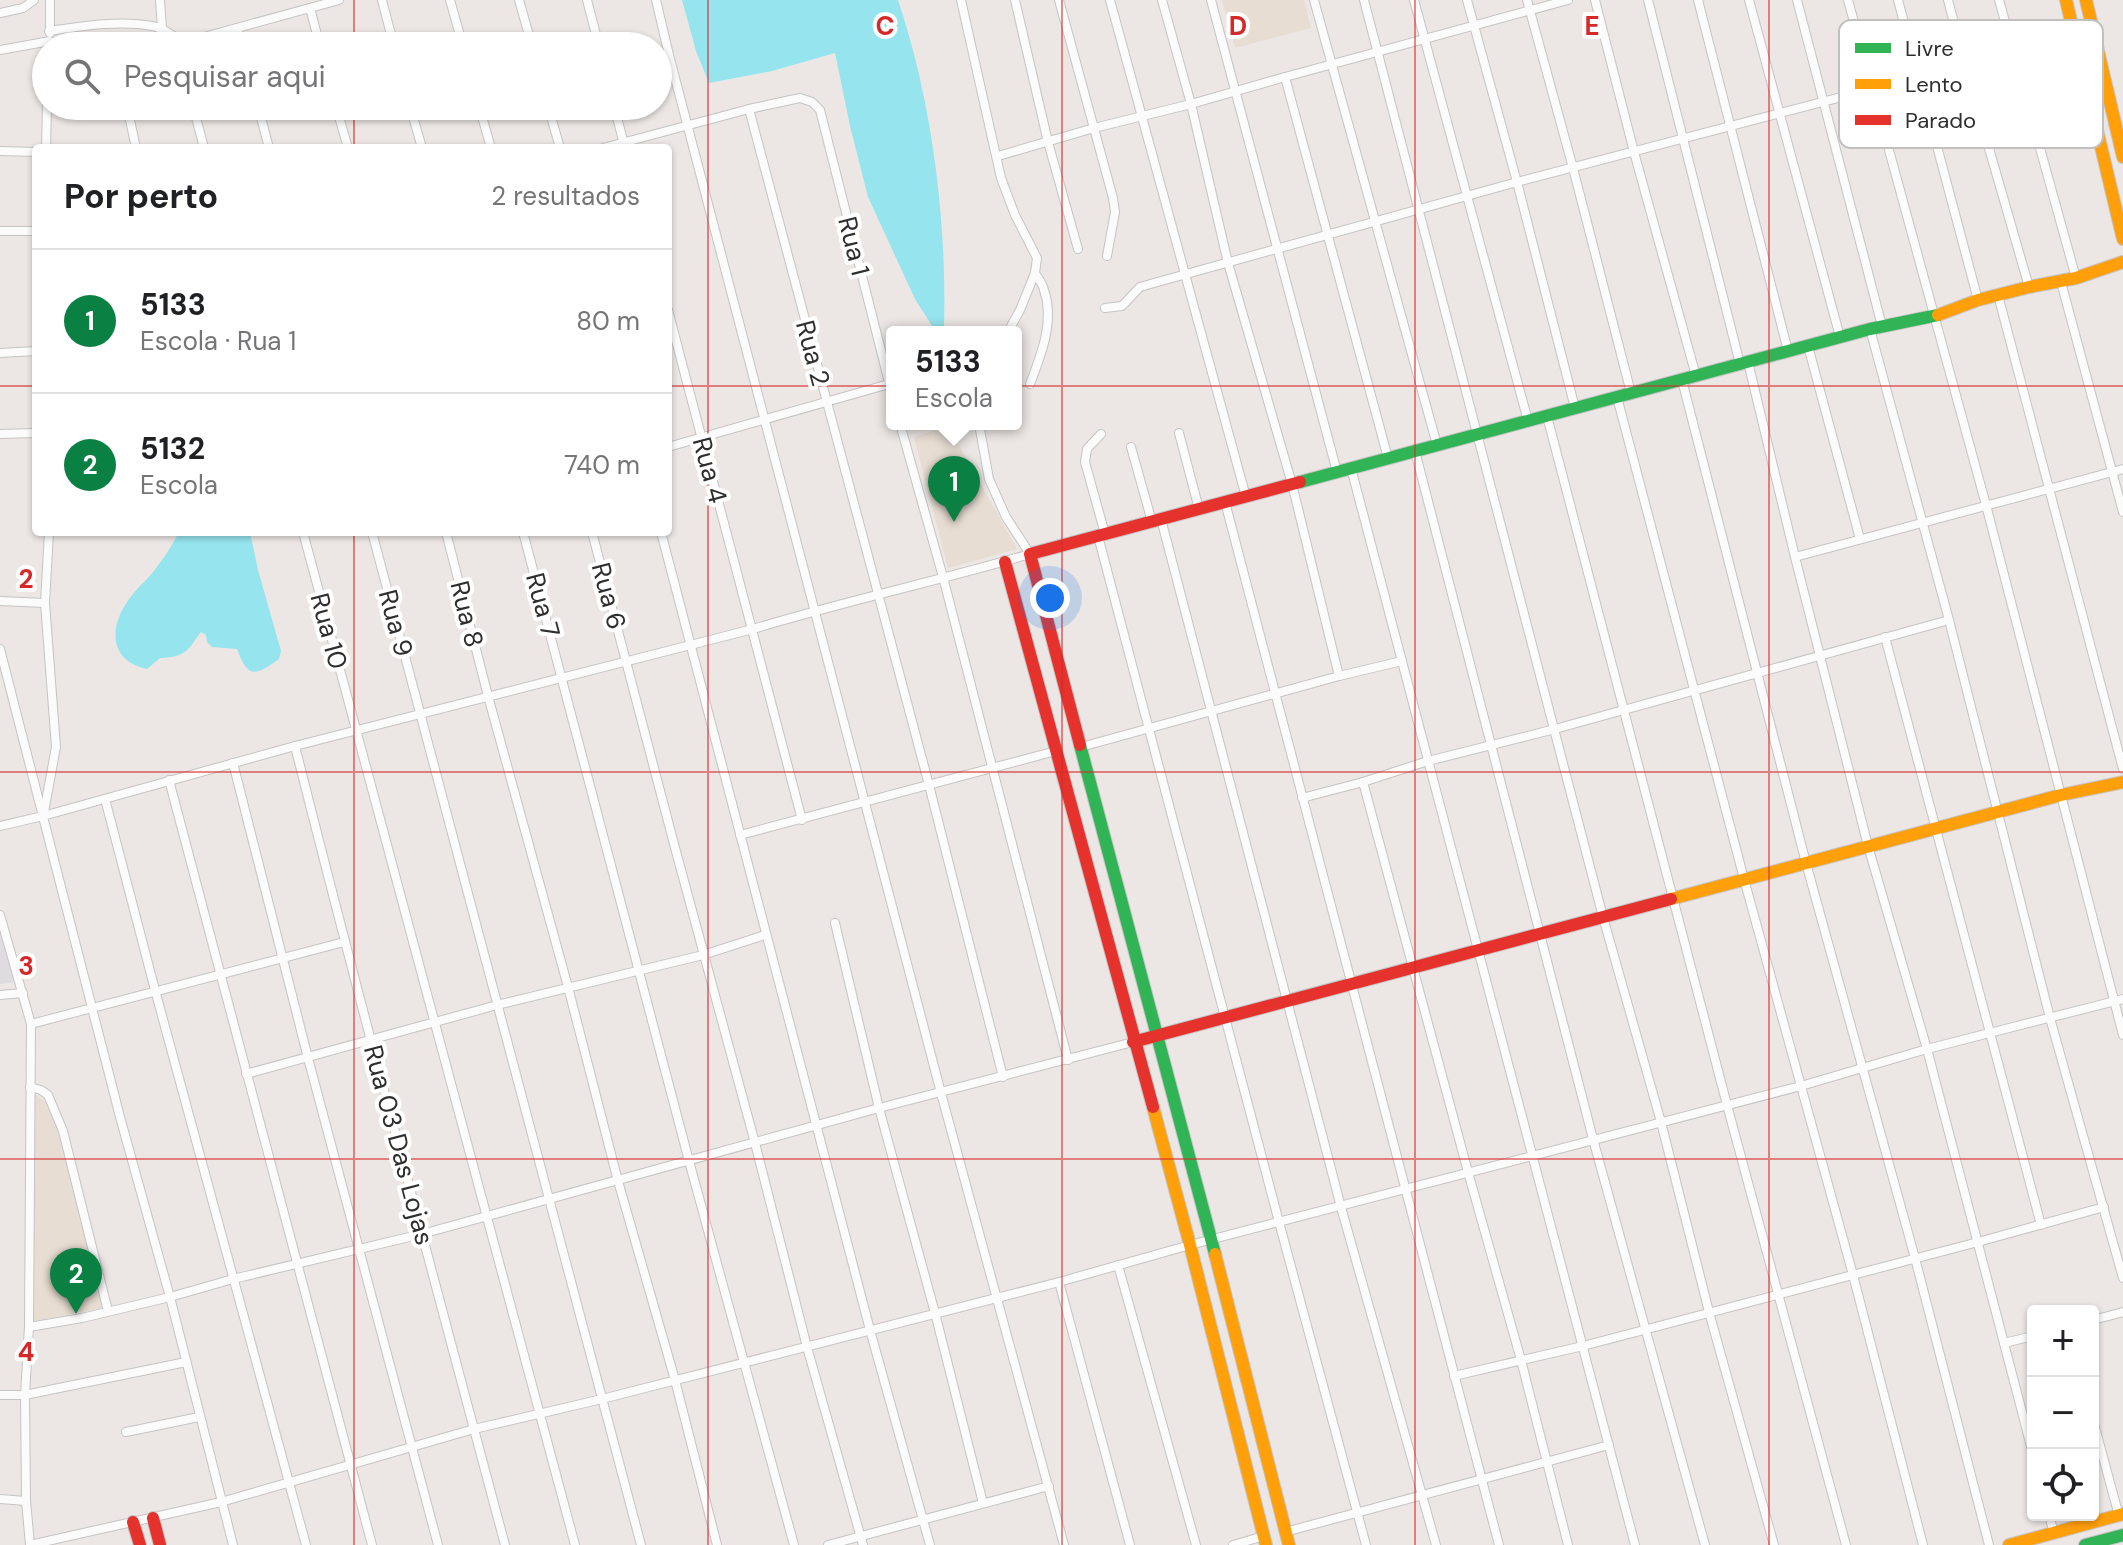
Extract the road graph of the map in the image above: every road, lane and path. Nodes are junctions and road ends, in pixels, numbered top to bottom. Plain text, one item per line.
1 (34, 0) edge
2 (50, 0) edge
3 (160, 0) edge
4 (335, 0) edge
5 (382, 0) edge
6 (450, 0) edge
7 (519, 0) edge
8 (587, 0) edge
9 (656, 0) edge
10 (961, 0) edge
11 (1015, 0) edge
12 (1059, 0) edge
13 (1110, 0) edge
14 (1162, 0) edge
15 (1211, 0) edge
16 (1314, 0) edge
17 (1364, 0) edge
18 (1414, 0) edge
19 (1467, 0) edge
20 (1527, 0) edge
21 (1568, 0) edge
22 (1595, 0) edge
23 (1648, 0) edge
24 (1698, 0) edge
25 (1749, 0) edge
26 (1797, 0) edge
27 (1848, 0) edge
28 (1898, 0) edge
29 (1948, 0) edge
30 (1999, 0) edge
31 (2066, 0) edge
32 (2086, 0) edge
33 (310, 8) junction
34 (1529, 10) junction
35 (0, 13) edge
36 (1853, 20) edge
37 (1903, 20) edge
38 (1953, 20) edge
39 (2004, 20) edge
40 (2070, 20) edge
41 (2091, 20) edge
42 (1474, 25) junction
43 (162, 28) junction
44 (237, 28) junction
45 (50, 32) edge
46 (67, 32) edge
47 (166, 32) edge
48 (222, 32) edge
49 (238, 32) edge
50 (316, 32) edge
51 (390, 32) edge
52 (459, 32) edge
53 (528, 32) edge
54 (595, 32) edge
55 (664, 32) edge
56 (1425, 40) junction
57 (32, 43) edge
58 (0, 50) edge
59 (1378, 51) junction
60 (672, 65) edge
61 (1330, 65) junction
62 (2103, 72) edge
63 (1285, 77) junction
64 (1237, 90) junction
65 (1839, 97) edge
66 (1823, 101) junction
67 (1191, 104) junction
68 (749, 109) junction
69 (1780, 114) junction
70 (1142, 116) junction
71 (47, 120) edge
72 (130, 120) edge
73 (197, 120) edge
74 (262, 120) edge
75 (340, 120) edge
76 (414, 120) edge
77 (483, 120) edge
78 (552, 120) edge
79 (618, 120) edge
80 (687, 126) junction
81 (1732, 126) junction
82 (1094, 128) junction
83 (1683, 139) junction
84 (1048, 142) junction
85 (46, 144) edge
86 (135, 144) edge
87 (203, 144) edge
88 (268, 144) edge
89 (347, 144) edge
90 (421, 144) edge
91 (490, 144) edge
92 (559, 144) edge
93 (624, 144) edge
94 (627, 144) edge
95 (1888, 148) edge
96 (1937, 148) edge
97 (1989, 148) edge
98 (2039, 148) edge
99 (2101, 148) edge
100 (0, 151) edge
101 (32, 152) edge
102 (1634, 152) junction
103 (2122, 152) edge
104 (2103, 155) junction
105 (998, 156) junction
106 (1573, 168) junction
107 (1517, 182) junction
108 (1466, 196) junction
109 (1420, 211) junction
110 (1376, 223) junction
111 (0, 231) edge
112 (32, 231) edge
113 (1326, 236) junction
114 (2123, 239) edge
115 (1078, 249) dead end
116 (1278, 250) junction
117 (1107, 256) dead end
118 (2123, 262) edge
119 (1228, 263) junction
120 (1035, 273) junction
121 (1184, 275) junction
122 (2076, 278) junction
123 (2061, 282) junction
124 (2029, 287) junction
125 (1998, 295) junction
126 (1978, 300) junction
127 (1105, 308) dead end
128 (1935, 316) junction
129 (672, 326) edge
130 (1011, 326) edge
131 (1876, 328) junction
132 (1840, 337) junction
133 (1808, 346) junction
134 (32, 351) edge
135 (1788, 351) junction
136 (0, 353) edge
137 (1744, 363) junction
138 (886, 369) edge
139 (1696, 376) junction
140 (1682, 380) junction
141 (1030, 384) dead end
142 (886, 390) edge
143 (1631, 393) junction
144 (1617, 397) junction
145 (826, 402) junction
146 (1575, 408) junction
147 (1547, 416) junction
148 (764, 419) junction
149 (1528, 421) junction
150 (902, 430) edge
151 (980, 430) edge
152 (32, 433) edge
153 (1179, 433) dead end
154 (0, 434) edge
155 (1101, 434) dead end
156 (1478, 434) junction
157 (701, 438) junction
158 (1437, 445) junction
159 (672, 446) edge
160 (1131, 447) dead end
161 (1415, 451) junction
162 (1388, 458) junction
163 (1351, 468) junction
164 (2123, 469) edge
165 (1337, 472) junction
166 (2113, 472) junction
167 (1292, 484) junction
168 (2049, 489) junction
169 (1246, 497) junction
170 (1225, 502) junction
171 (1986, 505) junction
172 (1199, 509) junction
173 (2123, 512) edge
174 (1156, 520) junction
175 (1921, 523) junction
176 (1102, 535) junction
177 (49, 536) edge
178 (304, 536) edge
179 (373, 536) edge
180 (447, 536) edge
181 (524, 536) edge
182 (593, 536) edge
183 (662, 536) edge
184 (1860, 539) junction
185 (1030, 554) junction
186 (1795, 557) junction
187 (1005, 562) junction
188 (943, 577) junction
189 (878, 596) junction
190 (0, 601) edge
191 (45, 603) junction
192 (814, 610) junction
193 (1949, 620) junction
194 (753, 629) junction
195 (1885, 637) junction
196 (690, 644) junction
197 (0, 649) edge
198 (1820, 655) junction
199 (625, 661) junction
200 (1402, 661) junction
201 (1759, 673) junction
202 (1339, 676) junction
203 (562, 677) junction
204 (1695, 690) junction
205 (1275, 694) junction
206 (488, 696) junction
207 (1625, 709) junction
208 (1211, 711) junction
209 (421, 714) junction
210 (1149, 729) junction
211 (1555, 729) junction
212 (355, 731) junction
213 (1492, 745) junction
214 (295, 746) junction
215 (1081, 747) junction
216 (1056, 751) junction
217 (1428, 761) junction
218 (233, 763) junction
219 (991, 767) junction
220 (2123, 769) edge
221 (169, 780) junction
222 (1363, 782) junction
223 (2123, 782) edge
224 (929, 785) junction
225 (2061, 795) junction
226 (1302, 798) junction
227 (105, 799) junction
228 (865, 802) junction
229 (1998, 812) junction
230 (43, 816) junction
231 (802, 820) junction
232 (0, 826) edge
233 (1935, 828) junction
234 (740, 835) junction
235 (1868, 846) junction
236 (1806, 863) junction
237 (1744, 879) junction
238 (1674, 898) junction
239 (0, 915) edge
240 (1603, 917) junction
241 (835, 923) dead end
242 (1540, 933) junction
243 (765, 935) junction
244 (344, 942) junction
245 (1477, 950) junction
246 (703, 955) junction
247 (284, 959) junction
248 (1413, 967) junction
249 (639, 971) junction
250 (220, 974) junction
251 (1351, 984) junction
252 (568, 987) junction
253 (155, 990) junction
254 (23, 993) junction
255 (0, 995) edge
256 (2118, 1000) edge
257 (1286, 1001) junction
258 (497, 1005) junction
259 (93, 1007) junction
260 (1226, 1017) junction
261 (2050, 1018) junction
262 (433, 1023) junction
263 (31, 1024) junction
264 (1989, 1033) junction
265 (1158, 1035) junction
266 (2123, 1035) edge
267 (372, 1040) junction
268 (1133, 1042) junction
269 (1927, 1049) junction
270 (308, 1058) junction
271 (1068, 1060) junction
272 (1861, 1069) junction
273 (246, 1074) junction
274 (1003, 1077) junction
275 (1801, 1086) junction
276 (30, 1087) junction
277 (941, 1093) junction
278 (1727, 1105) junction
279 (879, 1108) junction
280 (1661, 1122) junction
281 (816, 1126) junction
282 (1593, 1139) junction
283 (755, 1143) junction
284 (1531, 1156) junction
285 (689, 1161) junction
286 (1468, 1172) junction
287 (618, 1181) junction
288 (1406, 1188) junction
289 (548, 1198) junction
290 (1341, 1207) junction
291 (2104, 1207) junction
292 (485, 1216) junction
293 (1279, 1222) junction
294 (2041, 1225) junction
295 (422, 1234) junction
296 (1211, 1240) junction
297 (1978, 1242) junction
298 (1190, 1245) junction
299 (359, 1249) junction
300 (1915, 1258) junction
301 (298, 1263) junction
302 (1118, 1265) junction
303 (1853, 1275) junction
304 (2123, 1278) edge
305 (233, 1279) junction
306 (1059, 1282) junction
307 (1778, 1294) junction
308 (170, 1297) junction
309 (996, 1297) junction
310 (108, 1311) junction
311 (1709, 1312) junction
312 (2123, 1312) edge
313 (935, 1313) junction
314 (2099, 1318) edge
315 (29, 1327) junction
316 (1646, 1329) junction
317 (870, 1330) junction
318 (2027, 1337) edge
319 (2004, 1343) junction
320 (1583, 1346) junction
321 (807, 1347) junction
322 (1521, 1360) junction
323 (186, 1362) junction
324 (744, 1363) junction
325 (1454, 1376) junction
326 (675, 1380) junction
327 (0, 1395) edge
328 (25, 1395) junction
329 (602, 1399) junction
330 (540, 1415) junction
331 (199, 1417) junction
332 (474, 1429) junction
333 (126, 1432) dead end
334 (2099, 1440) edge
335 (1609, 1445) junction
336 (411, 1448) junction
337 (2032, 1449) edge
338 (1547, 1461) junction
339 (351, 1466) junction
340 (1481, 1479) junction
341 (289, 1483) junction
342 (1049, 1486) junction
343 (1422, 1494) junction
344 (0, 1499) edge
345 (26, 1501) junction
346 (221, 1502) junction
347 (983, 1503) junction
348 (1358, 1512) junction
349 (2121, 1515) edge
350 (153, 1518) junction
351 (923, 1520) junction
352 (2051, 1521) edge
353 (133, 1522) junction
354 (2054, 1533) junction
355 (2123, 1535) edge
356 (1287, 1539) edge
357 (1265, 1540) edge
358 (70, 1541) edge
359 (862, 1541) edge
360 (30, 1545) edge
361 (140, 1545) edge
362 (160, 1545) edge
363 (233, 1545) edge
364 (306, 1545) edge
365 (372, 1545) edge
366 (438, 1545) edge
367 (505, 1545) edge
368 (575, 1545) edge
369 (641, 1545) edge
370 (717, 1545) edge
371 (794, 1545) edge
372 (828, 1545) edge
373 (930, 1545) edge
374 (1064, 1545) edge
375 (1130, 1545) edge
376 (1196, 1545) edge
377 (1233, 1545) edge
378 (1366, 1545) edge
379 (1436, 1545) edge
380 (1499, 1545) edge
381 (1568, 1545) edge
382 (1635, 1545) edge
383 (1705, 1545) edge
384 (1774, 1545) edge
385 (1846, 1545) edge
386 (1923, 1545) edge
387 (1989, 1545) edge
388 (2009, 1545) edge
389 (2085, 1545) edge

1 - 35 street
2 - 45 street
3 - 43 street
4 - 33 street
5 - 51 street
6 - 52 street
7 - 53 street
8 - 54 street
9 - 55 street
10 - 105 street
11 - 84 street
12 - 82 street
13 - 70 street
14 - 67 street
15 - 64 street
16 - 61 street
17 - 59 street
18 - 56 street
19 - 42 street
20 - 34 street
21 - 34 street
22 - 102 street
23 - 83 street
24 - 81 street
25 - 69 street
26 - 66 street
27 - 36 street
28 - 37 street
29 - 38 street
30 - 39 street
31 - 40 street
32 - 41 street
33 - 44 street
33 - 50 street
34 - 42 street
34 - 106 street
42 - 56 street
42 - 107 street
43 - 46 street
43 - 47 street
44 - 48 street
44 - 49 street
56 - 59 street
56 - 108 street
57 - 58 street
59 - 61 street
59 - 109 street
60 - 80 street
61 - 63 street
61 - 110 street
62 - 103 street
63 - 64 street
63 - 113 street
64 - 67 street
64 - 116 street
65 - 66 street
66 - 69 street
66 - 131 street
67 - 70 street
67 - 119 street
68 - 80 street
68 - 138 street, Rua 1
68 - 145 street, Rua 2
69 - 81 street
69 - 132 street
70 - 82 street
70 - 121 street
71 - 85 street
72 - 86 street
73 - 87 street
74 - 88 street
75 - 89 street
76 - 90 street
77 - 91 street
78 - 92 street
79 - 93 street
80 - 94 street
80 - 148 street
81 - 83 street
81 - 135 street
82 - 84 street
82 - 117 street
83 - 102 street
83 - 137 street
84 - 105 street
84 - 115 street
95 - 128 street
96 - 126 street
97 - 124 street
98 - 122 street
99 - 104 street
100 - 101 street
102 - 106 street
102 - 139 street
103 - 104 street
104 - 114 street
105 - 120 street
106 - 107 street
106 - 143 street
107 - 108 street
107 - 146 street
108 - 109 street
108 - 149 street
109 - 110 street
109 - 156 street
110 - 113 street
110 - 158 street
111 - 112 street
113 - 116 street
113 - 162 street
116 - 119 street
116 - 165 street
118 - 122 street
119 - 121 street
119 - 167 street
120 - 130 street
120 - 141 street
121 - 127 street
121 - 169 street
122 - 123 street
123 - 124 street
123 - 166 street
124 - 125 street
125 - 126 street
125 - 168 street
126 - 128 street
128 - 131 street
128 - 171 street
129 - 157 street, Rua 4
131 - 132 street
131 - 175 street
132 - 133 street
133 - 135 street
133 - 184 street
134 - 136 street
135 - 137 street
137 - 139 street
137 - 186 street
139 - 140 street
140 - 143 street
140 - 201 street
142 - 145 street
143 - 144 street
144 - 146 street
144 - 204 street
145 - 148 street
145 - 189 street, Rua 2
146 - 147 street
147 - 149 street
147 - 207 street
148 - 157 street
148 - 192 street
149 - 156 street
150 - 188 street
151 - 185 street
152 - 154 street
153 - 172 street
155 - 176 street
156 - 158 street
156 - 211 street
157 - 159 street
157 - 194 street, Rua 4
158 - 161 street
160 - 174 street
161 - 162 street
161 - 213 street
162 - 163 street
163 - 165 street
163 - 200 street
164 - 166 street
165 - 167 street
166 - 168 street
166 - 173 street
167 - 169 street
167 - 202 street
168 - 171 street
168 - 220 street
169 - 170 street
170 - 172 street
170 - 205 street
171 - 175 street
171 - 225 street
172 - 174 street
174 - 176 street
174 - 208 street
175 - 184 street
175 - 193 street
176 - 185 street
176 - 210 street
177 - 191 street
178 - 212 street, Rua 10
179 - 209 street, Rua 9
180 - 206 street, Rua 8
181 - 203 street, Rua 7
182 - 199 street, Rua 6
183 - 196 street
184 - 186 street
185 - 187 street
185 - 215 street
186 - 198 street
187 - 188 street
187 - 216 street
188 - 189 street
188 - 219 street
189 - 192 street
189 - 224 street, Rua 2
190 - 191 street
191 - 230 street
192 - 194 street
192 - 228 street
193 - 195 street
193 - 229 street
194 - 196 street
194 - 231 street, Rua 4
195 - 198 street
195 - 233 street
196 - 199 street
196 - 234 street
197 - 230 street
198 - 201 street
198 - 235 street
199 - 203 street
199 - 246 street, Rua 6
200 - 202 street
200 - 217 street
201 - 204 street
201 - 236 street
202 - 205 street
203 - 206 street
203 - 249 street, Rua 7
204 - 207 street
204 - 237 street
205 - 208 street
205 - 226 street
206 - 209 street
206 - 252 street, Rua 8
207 - 211 street
207 - 238 street
208 - 210 street
208 - 257 street
209 - 212 street
209 - 258 street, Rua 9
210 - 215 street
210 - 260 street
211 - 213 street
211 - 240 street
212 - 214 street
212 - 262 street, Rua 10
213 - 217 street
213 - 242 street
214 - 218 street
214 - 244 street, Rua 03 Das Lojas
215 - 265 street
216 - 219 street
216 - 268 street
217 - 222 street
217 - 245 street
218 - 221 street
218 - 247 street
219 - 224 street
219 - 271 street
221 - 227 street
221 - 250 street
222 - 226 street
222 - 248 street
223 - 225 street
224 - 228 street
224 - 274 street, Rua 2
225 - 229 street
225 - 256 street
226 - 251 street
227 - 230 street
227 - 253 street
228 - 231 street
228 - 277 street
229 - 233 street
229 - 261 street
230 - 232 street
230 - 259 street
231 - 234 street
233 - 235 street
233 - 264 street
234 - 243 street
235 - 236 street
235 - 269 street
236 - 237 street
236 - 272 street
237 - 238 street
237 - 275 street
238 - 240 street
238 - 278 street
239 - 254 street
240 - 242 street
240 - 280 street
241 - 279 street
242 - 245 street
242 - 282 street
243 - 246 street
243 - 281 street
244 - 247 street
244 - 267 street, Rua 03 Das Lojas
245 - 248 street
245 - 284 street
246 - 249 street
246 - 283 street, Rua 6
247 - 250 street
247 - 270 street
248 - 251 street
248 - 286 street
249 - 252 street
249 - 285 street, Rua 7
250 - 253 street
250 - 273 street
251 - 257 street
251 - 288 street
252 - 258 street
252 - 287 street, Rua 8
253 - 259 street
253 - 305 street
254 - 255 street
254 - 263 street
256 - 261 street
256 - 266 street
257 - 260 street
257 - 290 street
258 - 262 street
258 - 289 street, Rua 9
259 - 263 street
259 - 308 street
260 - 265 street
260 - 293 street
261 - 264 street
261 - 291 street
262 - 267 street
262 - 292 street, Rua 10
263 - 276 street
264 - 269 street
264 - 294 street
265 - 268 street
265 - 296 street
267 - 270 street
267 - 295 street, Rua 03 Das Lojas
268 - 271 street
268 - 298 street
269 - 272 street
269 - 297 street
270 - 273 street
270 - 299 street
271 - 274 street
272 - 275 street
272 - 300 street
273 - 301 street
274 - 277 street
275 - 278 street
275 - 303 street
276 - 310 street
276 - 315 street
277 - 279 street
277 - 309 street
278 - 280 street
278 - 307 street
279 - 281 street
279 - 313 street
280 - 282 street
280 - 311 street
281 - 283 street
281 - 317 street
282 - 284 street
282 - 316 street
283 - 285 street
283 - 321 street, Rua 6
284 - 286 street
284 - 320 street
285 - 287 street
285 - 324 street, Rua 7
286 - 288 street
286 - 322 street
287 - 289 street
287 - 326 street, Rua 8
288 - 290 street
288 - 325 street
289 - 292 street
289 - 329 street, Rua 9
290 - 293 street
290 - 343 street
291 - 294 street
291 - 304 street
292 - 295 street
292 - 330 street, Rua 10
293 - 296 street
293 - 348 street
294 - 297 street
295 - 299 street
295 - 332 street, Rua 03 Das Lojas
296 - 298 street
296 - 356 street
297 - 300 street
297 - 319 street
298 - 302 street
298 - 357 street
299 - 301 street
299 - 336 street
300 - 303 street
300 - 387 street
301 - 305 street
301 - 339 street
302 - 306 street
302 - 376 street
303 - 307 street
303 - 386 street
305 - 308 street
305 - 341 street
306 - 309 street
306 - 375 street
307 - 311 street
307 - 385 street
308 - 310 street
308 - 323 street
309 - 313 street
309 - 342 street
310 - 315 street
311 - 316 street
311 - 384 street
312 - 314 street
313 - 317 street
313 - 347 street
315 - 328 street
316 - 320 street
316 - 383 street
317 - 321 street
317 - 351 street
318 - 319 street
319 - 337 street
320 - 322 street
320 - 335 street
321 - 324 street
321 - 359 street, Rua 6
322 - 325 street
322 - 338 street
323 - 328 street
323 - 331 street
324 - 326 street
324 - 371 street, Rua 7
325 - 340 street
326 - 329 street
326 - 370 street, Rua 8
327 - 328 street
328 - 345 street
329 - 330 street
329 - 369 street, Rua 9
330 - 332 street
330 - 368 street, Rua 10
331 - 333 street
331 - 346 street
332 - 336 street
332 - 367 street, Rua 03 Das Lojas
334 - 349 street
335 - 338 street
335 - 382 street
336 - 339 street
336 - 366 street
338 - 340 street
338 - 381 street
339 - 341 street
339 - 365 street
340 - 343 street
340 - 380 street
341 - 346 street
341 - 364 street
342 - 347 street
342 - 374 street
343 - 348 street
343 - 379 street
344 - 345 street
345 - 360 street
346 - 350 street
346 - 363 street
347 - 351 street
348 - 356 street
348 - 378 street
349 - 354 street
350 - 353 street
350 - 362 street
351 - 359 street
351 - 373 street
352 - 354 street
353 - 358 street
353 - 361 street
354 - 388 street
355 - 389 street
357 - 377 street
358 - 360 street
359 - 372 street

